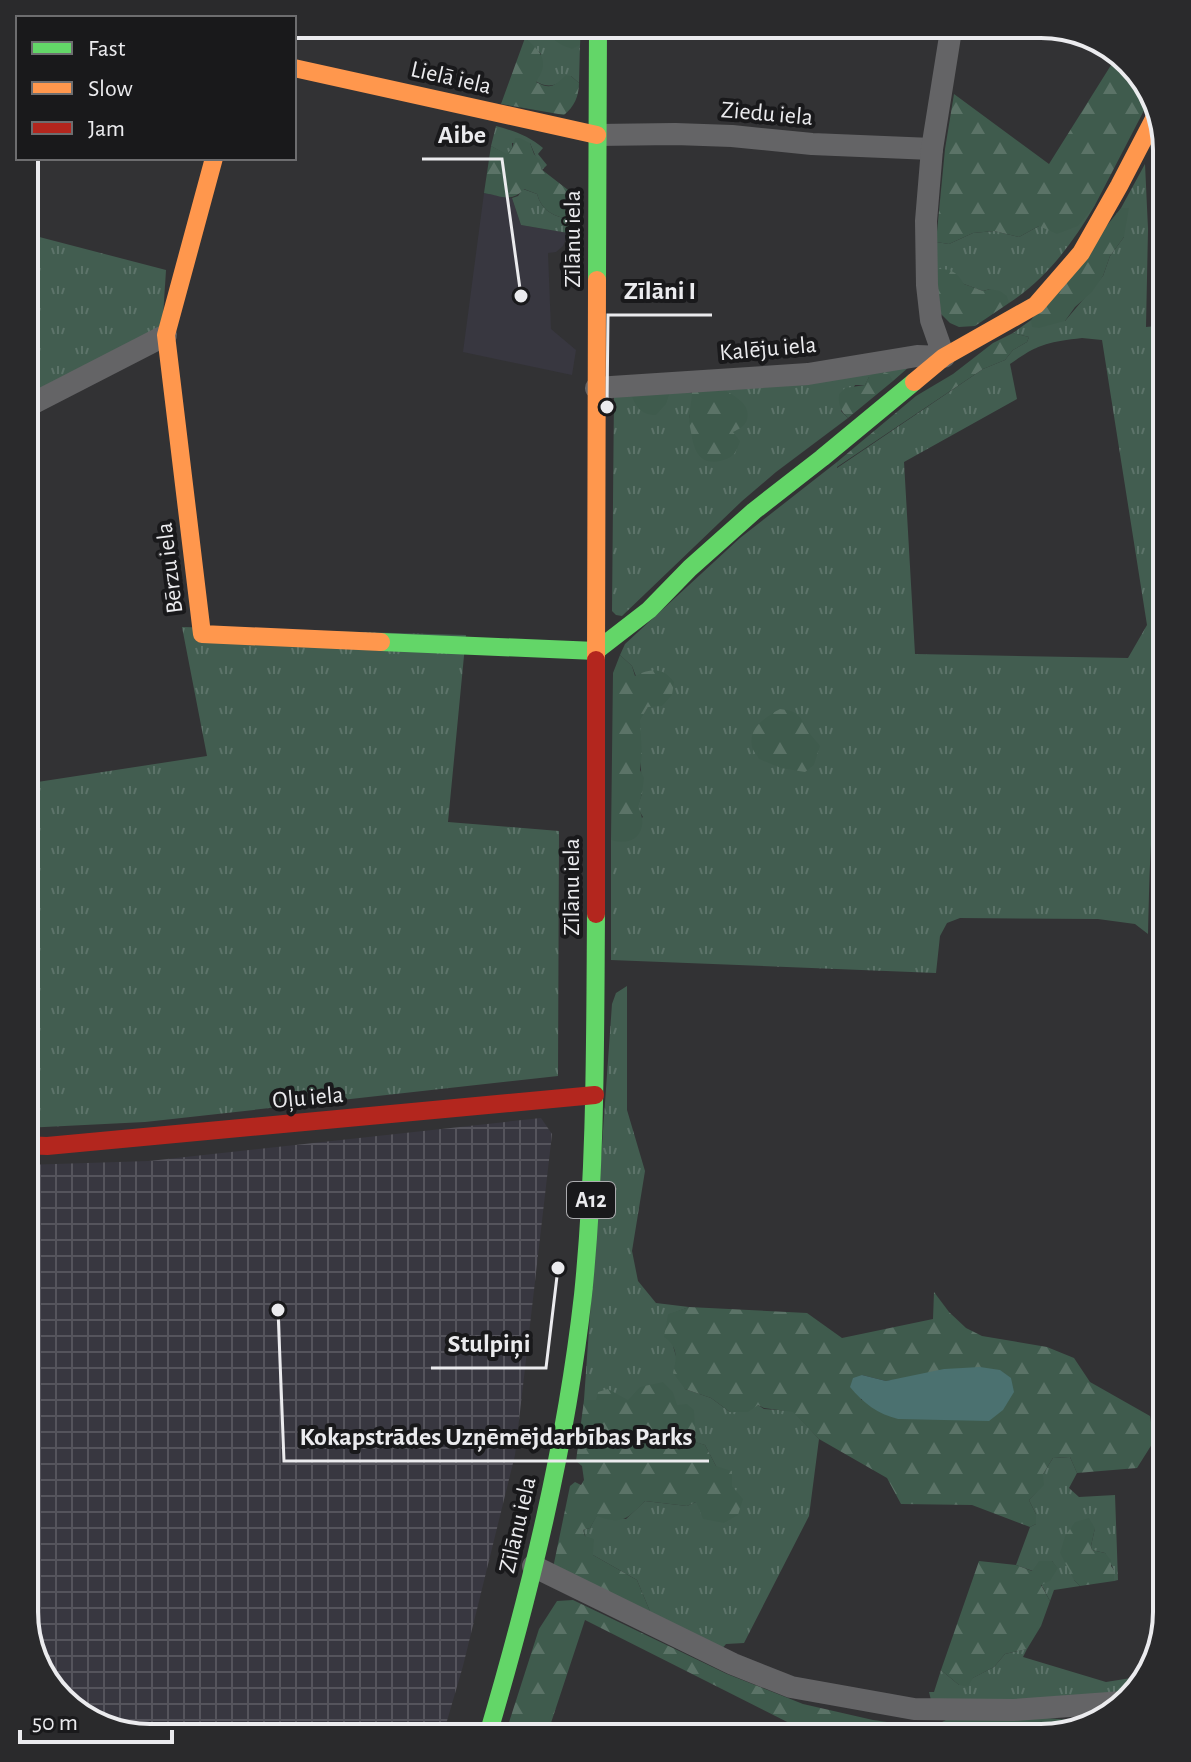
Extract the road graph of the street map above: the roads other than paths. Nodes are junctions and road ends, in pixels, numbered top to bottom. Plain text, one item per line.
1 (598, 38) edge
2 (950, 38) edge
3 (296, 68) edge
4 (1150, 126) edge
5 (597, 135) junction
6 (932, 149) junction
7 (213, 160) edge
8 (166, 335) junction
9 (944, 357) junction
10 (596, 388) junction
11 (38, 401) edge
12 (596, 651) junction
13 (595, 1095) junction
14 (38, 1146) edge
15 (533, 1566) junction
16 (1106, 1703) edge
17 (491, 1724) edge

1 - 5 main road, Zīlānu iela / A12
2 - 6 street
3 - 5 main road, Lielā iela
4 - 9 main road
5 - 6 street, Ziedu iela
5 - 10 main road, Zīlānu iela / A12
6 - 9 street
7 - 8 main road, Bērzu iela
8 - 11 street
8 - 12 main road, Bērzu iela
9 - 10 street, Kalēju iela
9 - 12 main road
10 - 12 main road, Zīlānu iela / A12
12 - 13 main road, Zīlānu iela / A12
13 - 14 main road, Oļu iela
13 - 15 main road, Zīlānu iela / A12
15 - 16 street
15 - 17 main road, Zīlānu iela / A12

